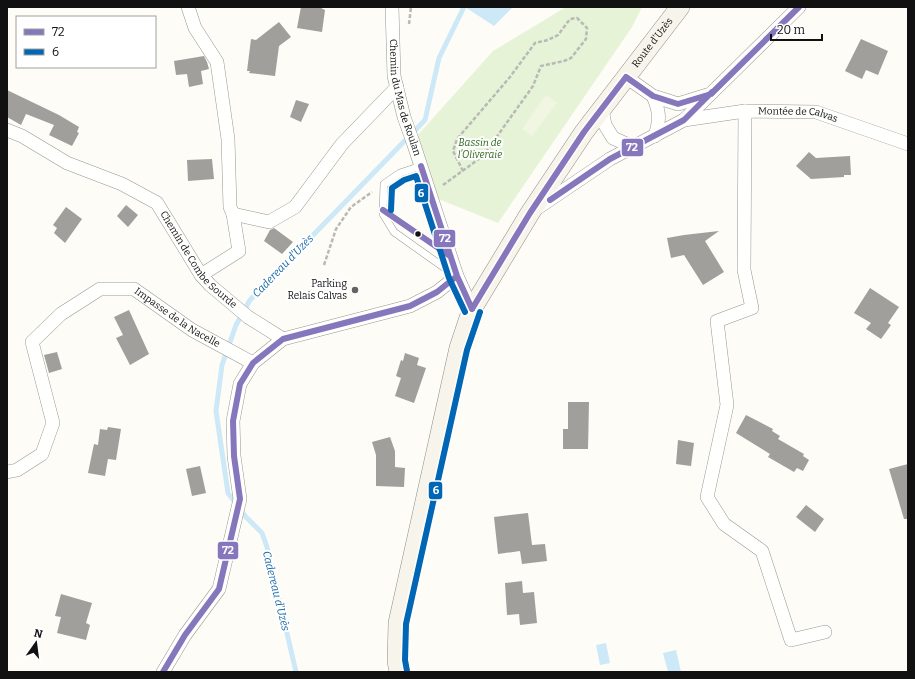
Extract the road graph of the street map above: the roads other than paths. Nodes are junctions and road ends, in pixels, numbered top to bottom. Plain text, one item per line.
1 (188, 7) edge
2 (392, 7) edge
3 (680, 7) edge
4 (799, 7) edge
5 (626, 77) junction
6 (397, 87) junction
7 (711, 94) junction
8 (653, 96) junction
9 (602, 109) junction
10 (745, 112) junction
11 (684, 120) junction
12 (7, 130) edge
13 (655, 136) junction
14 (908, 144) edge
15 (633, 147) junction
16 (421, 166) junction
17 (383, 210) junction
18 (530, 213) junction
19 (233, 214) junction
20 (450, 256) junction
21 (201, 275) junction
22 (457, 276) junction
23 (472, 309) junction
24 (283, 339) junction
25 (253, 364) junction
26 (7, 472) edge
27 (825, 632) dead end
28 (163, 672) edge
29 (399, 672) edge

1 - 19 street
2 - 6 street, Chemin du Mas de Roulan
3 - 5 main road, Route d'Uzès
4 - 7 street
5 - 8 street
5 - 9 main road, Route d'Uzès
6 - 16 street, Chemin du Mas de Roulan
6 - 19 street
7 - 8 street
7 - 11 street
8 - 13 street
9 - 15 street
9 - 18 main road, Route d'Uzès
10 - 11 street, Montée de Calvas
10 - 14 street, Montée de Calvas
10 - 27 street
11 - 13 street
12 - 21 street, Chemin de Combe Sourde
13 - 15 street
15 - 18 street
16 - 17 lane
16 - 20 street, Chemin du Mas de Roulan
17 - 20 lane
17 - 22 lane
18 - 23 main road, Route d'Uzès
19 - 21 street
20 - 22 street, Chemin du Mas de Roulan
21 - 24 street, Chemin de Combe Sourde
22 - 23 street, Chemin du Mas de Roulan
22 - 24 street
23 - 29 main road, Route d'Uzès
24 - 25 street
25 - 26 street, Impasse de la Nacelle
25 - 28 street

